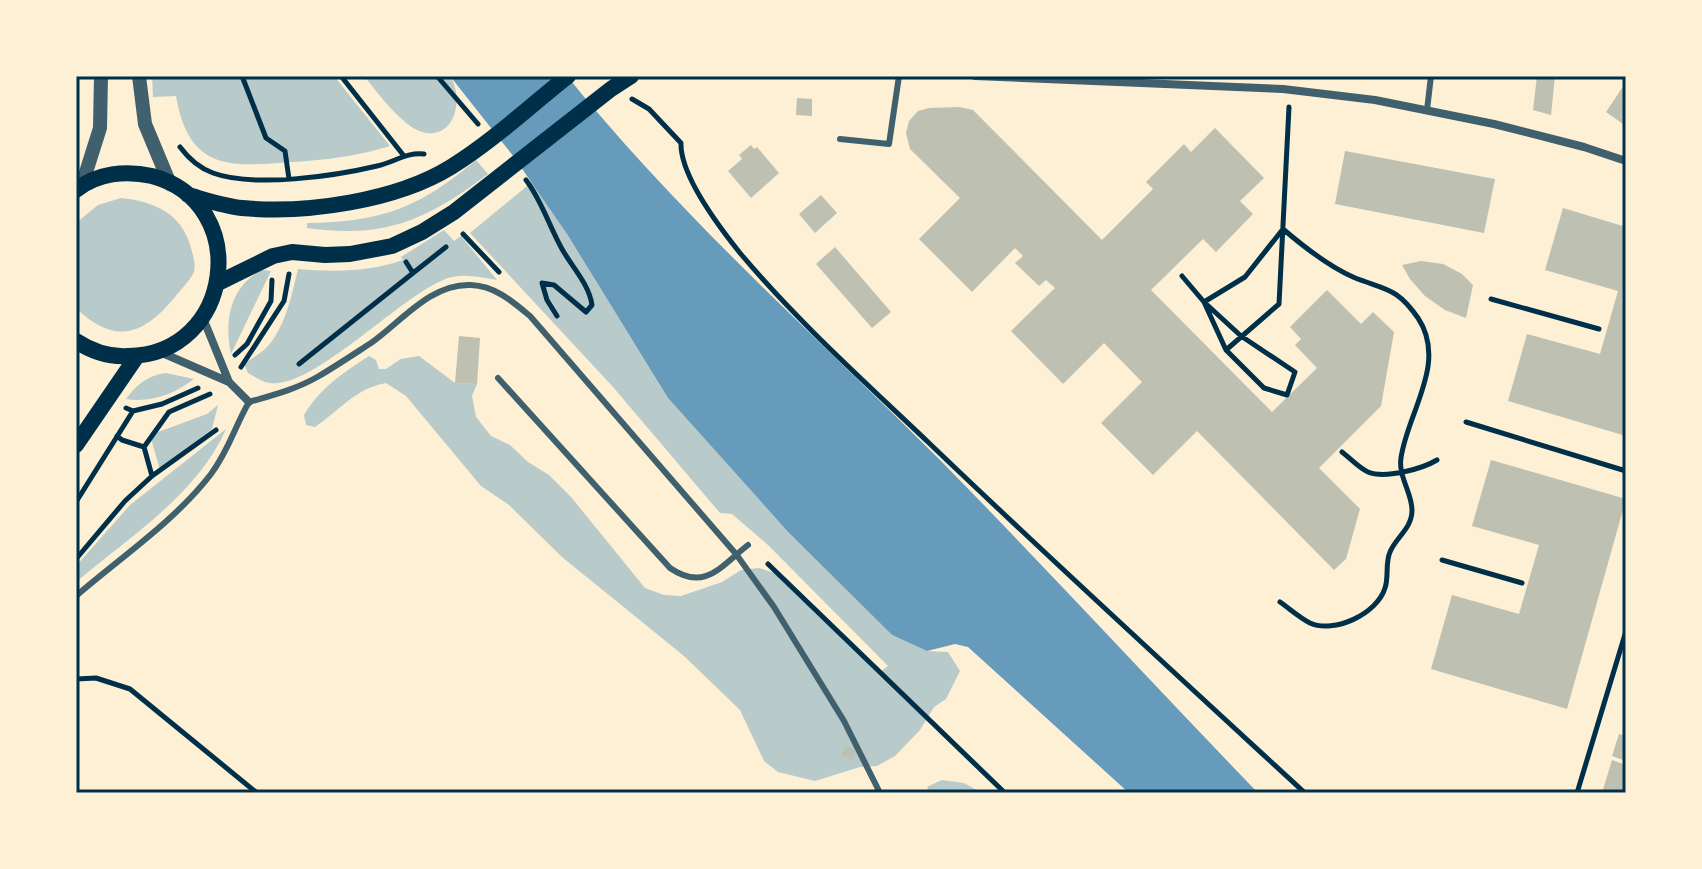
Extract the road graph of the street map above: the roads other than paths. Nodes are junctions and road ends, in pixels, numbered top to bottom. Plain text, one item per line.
1 (101, 76) edge
2 (139, 76) edge
3 (568, 76) edge
4 (631, 76) edge
5 (899, 76) edge
6 (975, 76) edge
7 (1431, 76) edge
8 (1427, 110) junction
9 (840, 139) dead end
10 (1626, 161) edge
11 (170, 184) junction
12 (79, 187) edge
13 (188, 195) junction
14 (218, 283) junction
15 (203, 318) junction
16 (76, 341) edge
17 (158, 351) junction
18 (137, 356) junction
19 (498, 378) dead end
20 (229, 382) junction
21 (249, 402) junction
22 (76, 445) edge
23 (748, 545) road end
24 (736, 554) junction
25 (76, 596) edge
26 (880, 793) edge

1 - 12 street
2 - 11 street
3 - 13 main road
4 - 14 main road
5 - 9 lane
6 - 8 street
7 - 8 lane
8 - 10 street
11 - 12 main road
11 - 13 main road
13 - 14 main road
14 - 15 main road
15 - 17 main road
15 - 20 street
16 - 18 main road
17 - 18 main road
17 - 20 street
18 - 22 main road
19 - 24 lane
20 - 21 street
21 - 24 lane
21 - 25 lane
23 - 24 lane
24 - 26 lane

